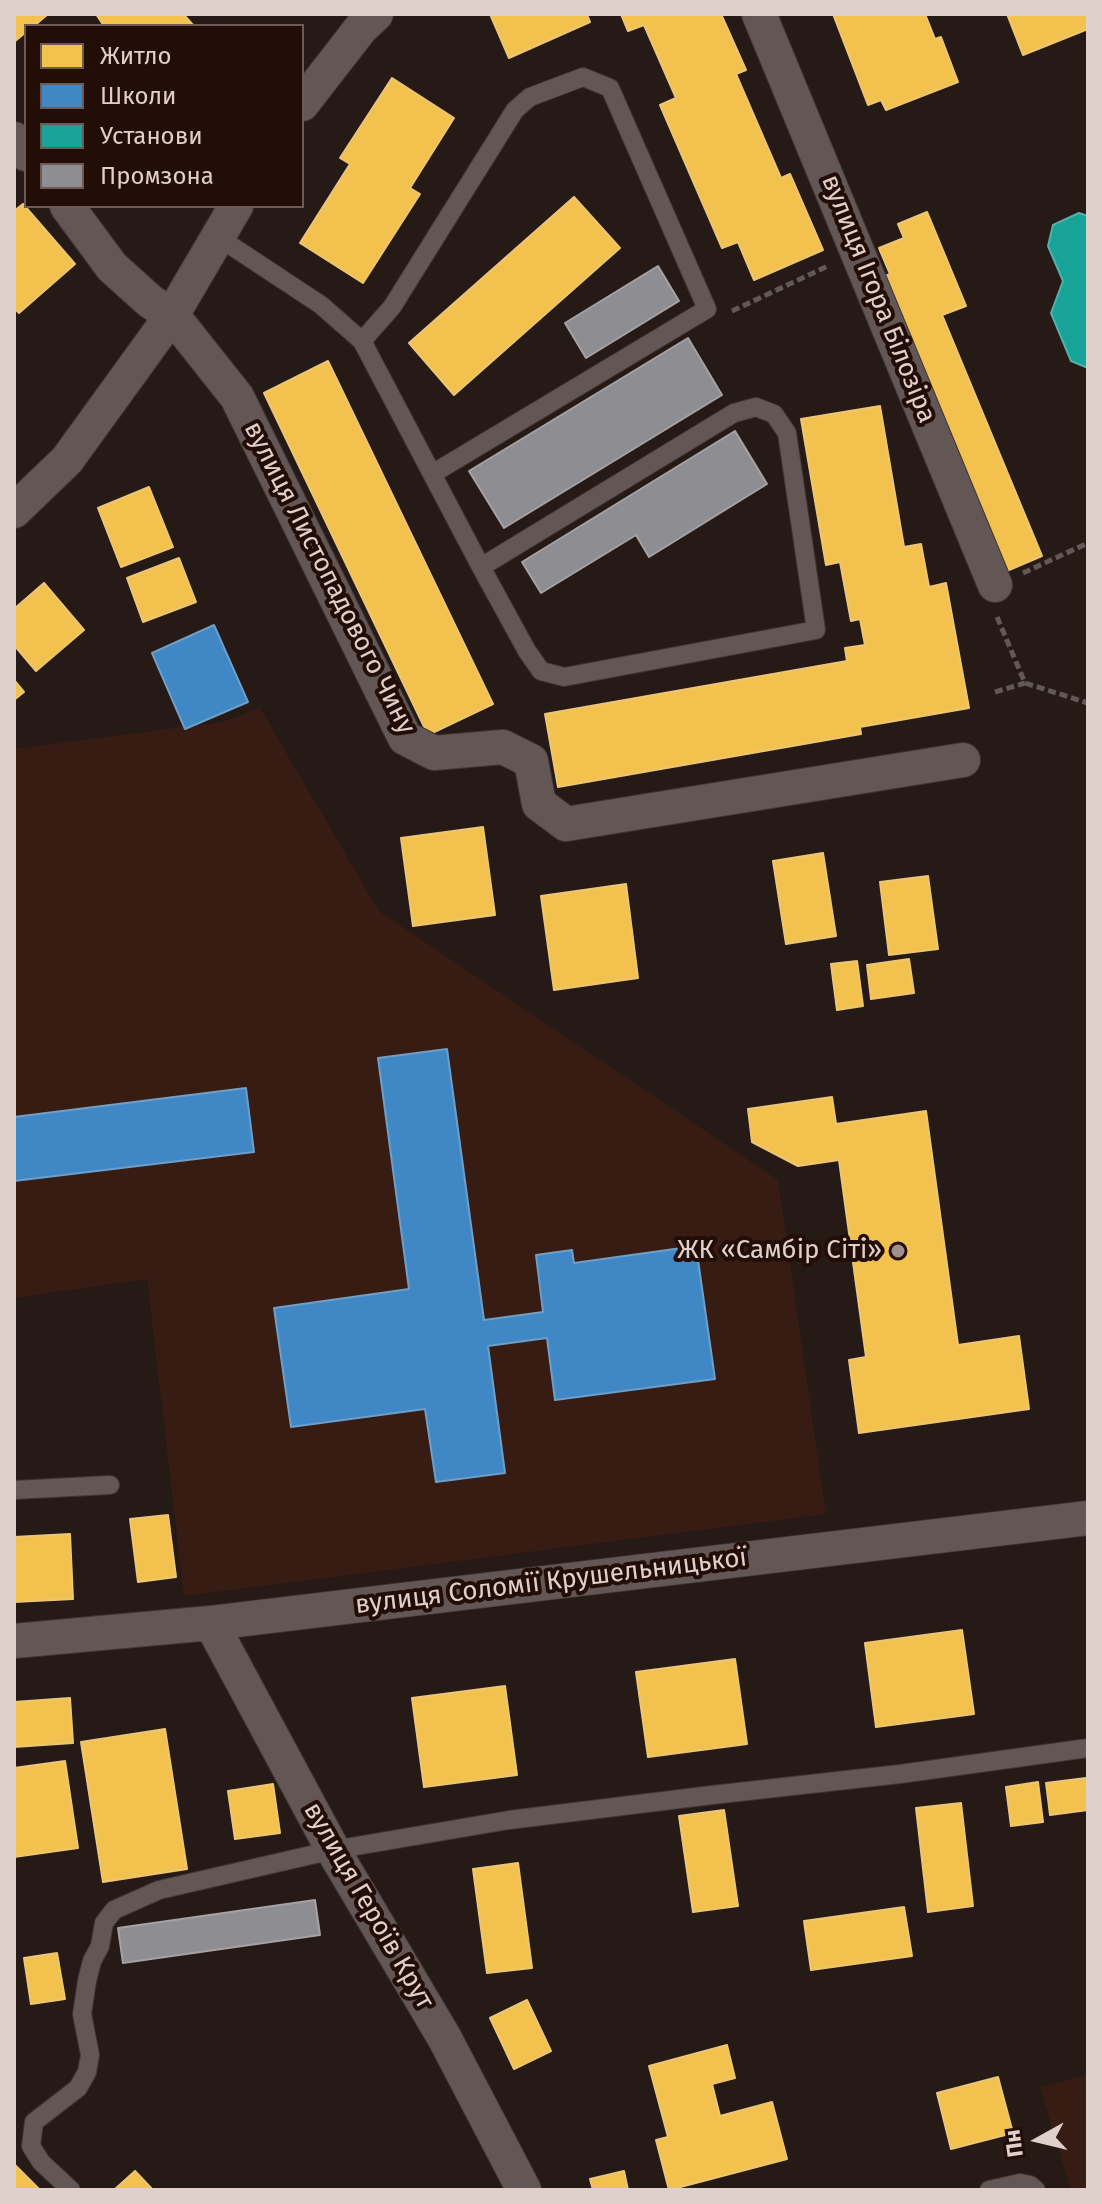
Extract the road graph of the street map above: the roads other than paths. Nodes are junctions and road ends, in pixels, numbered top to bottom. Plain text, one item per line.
1 (376, 14) edge
2 (759, 14) edge
3 (304, 101) edge
4 (68, 208) edge
5 (235, 208) edge
6 (218, 237) junction
7 (172, 315) junction
8 (362, 341) junction
9 (432, 474) junction
10 (14, 511) edge
11 (481, 567) junction
12 (995, 585) road end
13 (963, 760) dead end
14 (110, 1485) dead end
15 (14, 1490) edge
16 (1088, 1518) edge
17 (211, 1623) junction
18 (14, 1641) edge
19 (1088, 1748) edge
20 (333, 1850) junction
21 (71, 2190) edge
22 (524, 2190) edge
23 (989, 2190) edge
24 (1036, 2190) edge

1 - 3 street
2 - 12 street, вулиця Ігора Білозіра
4 - 7 street
5 - 6 street
6 - 7 street
6 - 8 lane
7 - 10 street
7 - 13 street, вулиця Листопадового Чину
8 - 9 lane
8 - 9 lane
9 - 11 lane
11 - 11 lane
14 - 15 lane
16 - 17 street, вулиця Соломії Крушельницької
17 - 18 street, вулиця Соломії Крушельницької
17 - 20 street, вулиця Героїв Крут
19 - 20 lane
20 - 21 lane
20 - 22 street, вулиця Героїв Крут
23 - 24 lane

